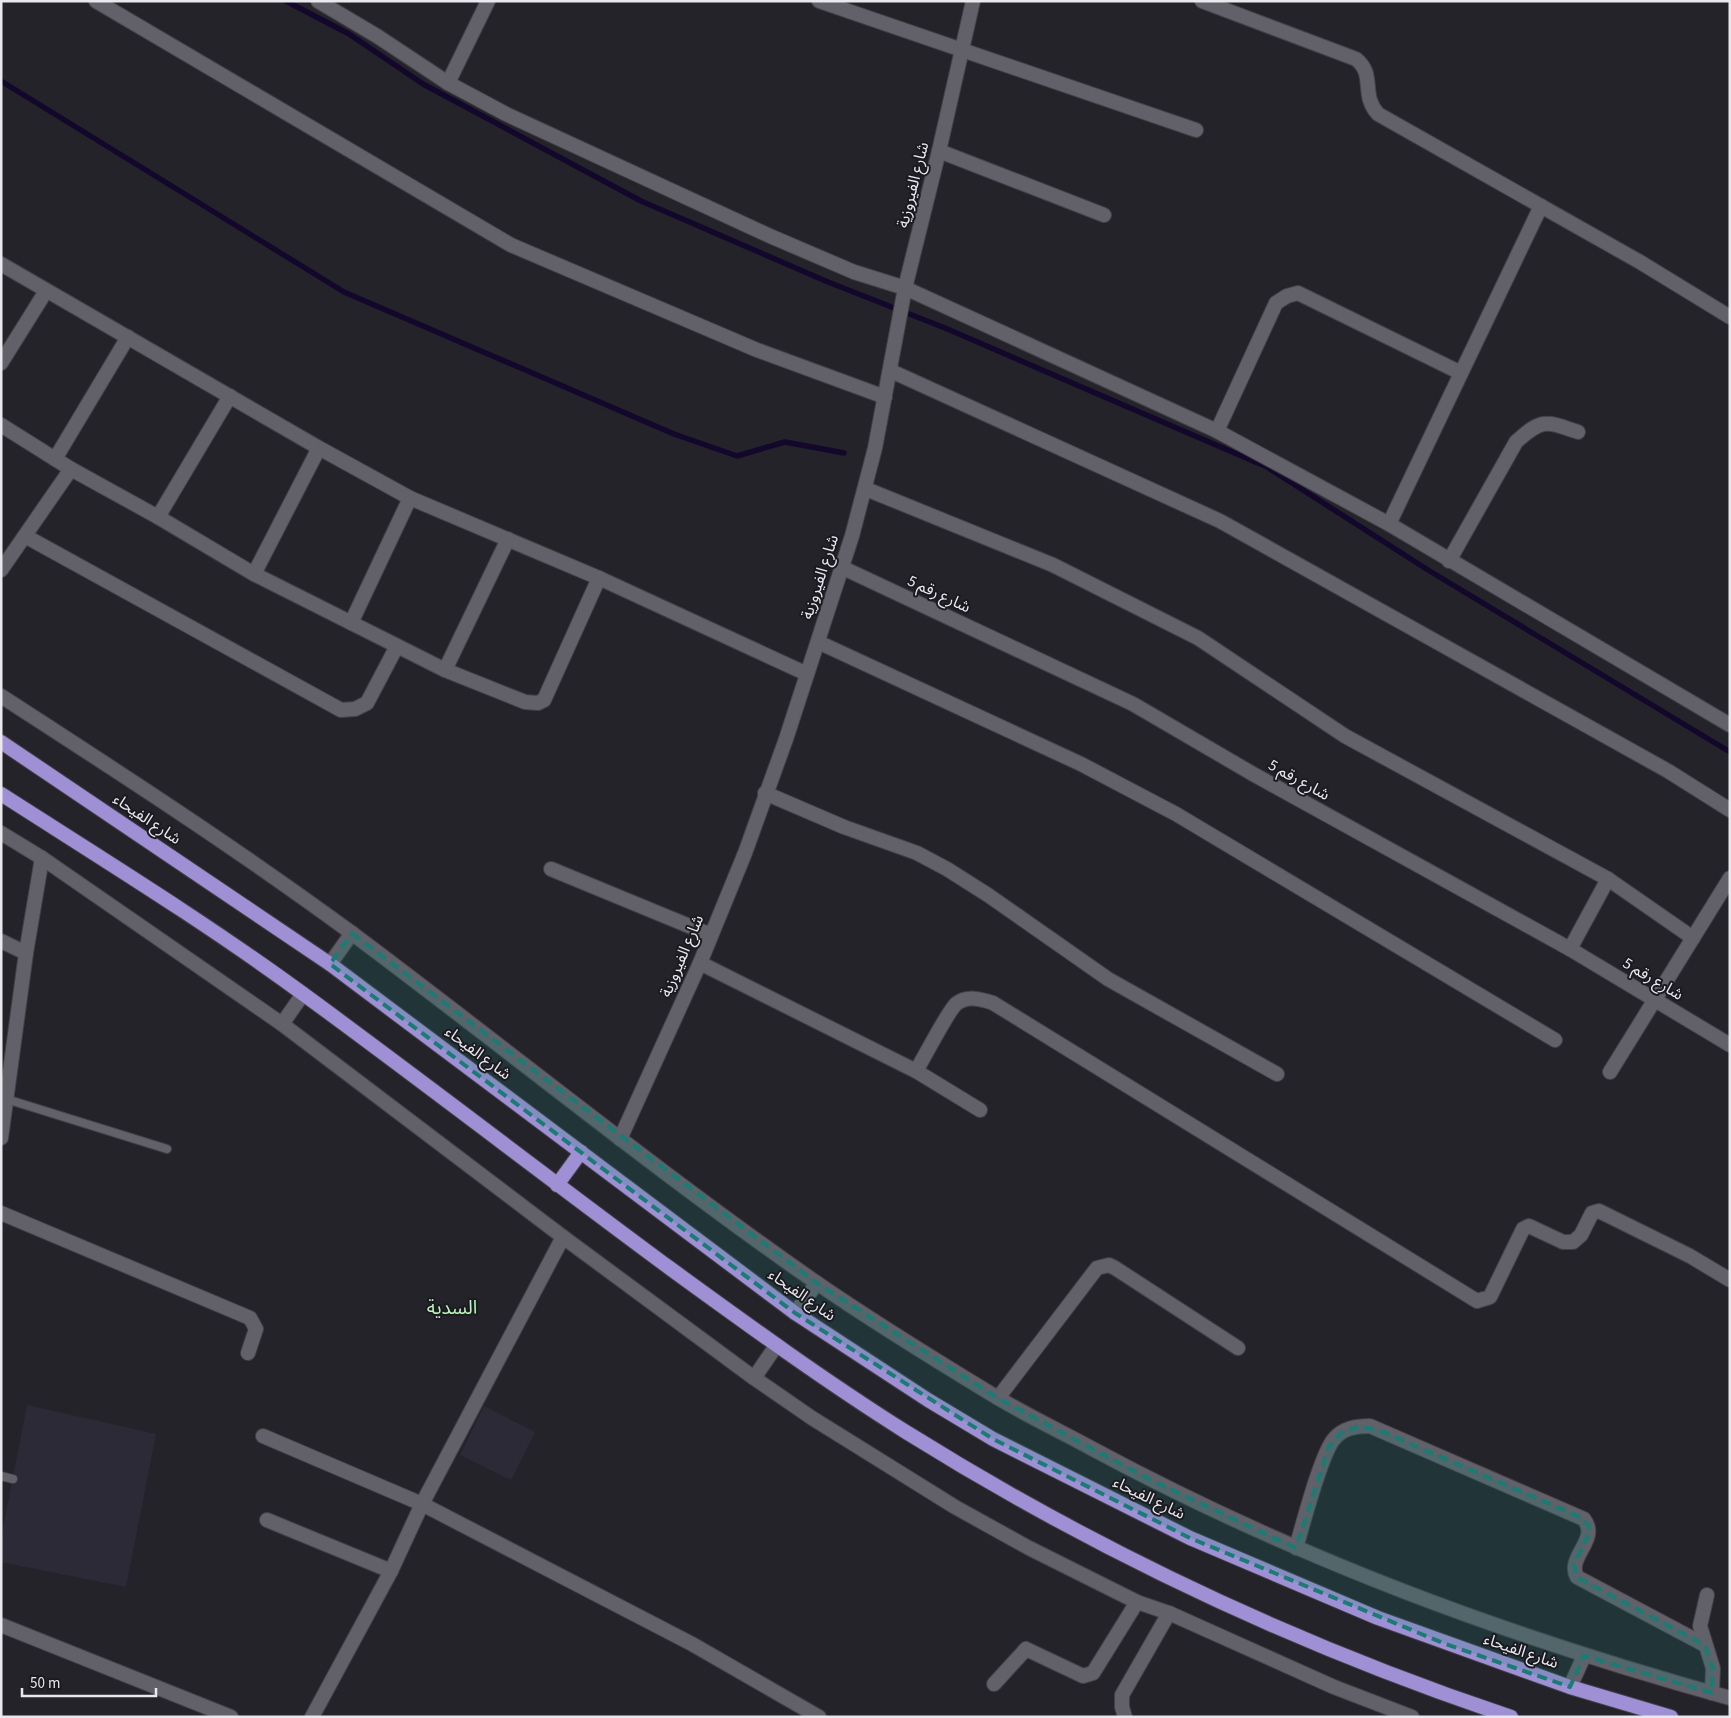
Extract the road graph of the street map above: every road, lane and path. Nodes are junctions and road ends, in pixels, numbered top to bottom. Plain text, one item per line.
1 (96, 1) edge
2 (318, 1) edge
3 (488, 1) edge
4 (819, 1) edge
5 (973, 1) edge
6 (1202, 1) edge
7 (961, 50) junction
8 (448, 82) junction
9 (1196, 130) dead end
10 (940, 151) junction
11 (1541, 206) junction
12 (1104, 215) dead end
13 (1, 264) edge
14 (906, 288) junction
15 (46, 291) junction
16 (1730, 317) edge
17 (128, 337) junction
18 (1, 363) edge
19 (891, 371) junction
20 (1461, 373) junction
21 (230, 396) junction
22 (885, 397) junction
23 (1, 425) edge
24 (1217, 432) junction
25 (1578, 432) dead end
26 (319, 448) junction
27 (55, 459) junction
28 (71, 469) junction
29 (866, 489) junction
30 (410, 498) junction
31 (158, 517) junction
32 (1389, 524) junction
33 (25, 536) junction
34 (508, 539) junction
35 (1449, 561) junction
36 (841, 567) junction
37 (1, 570) edge
38 (254, 574) junction
39 (599, 578) junction
40 (351, 623) junction
41 (818, 642) junction
42 (397, 646) junction
43 (445, 670) junction
44 (807, 674) junction
45 (1, 696) edge
46 (1730, 725) edge
47 (1, 742) edge
48 (766, 793) junction
49 (1, 794) edge
50 (1730, 810) edge
51 (1, 833) edge
52 (42, 858) junction
53 (551, 869) dead end
54 (1730, 878) edge
55 (1608, 879) junction
56 (352, 933) junction
57 (710, 935) junction
58 (1693, 938) junction
59 (1, 941) edge
60 (1570, 949) junction
61 (26, 953) junction
62 (700, 962) junction
63 (330, 964) junction
64 (303, 994) junction
65 (1654, 1000) junction
66 (282, 1024) junction
67 (1555, 1040) dead end
68 (1730, 1045) edge
69 (916, 1071) junction
70 (1610, 1072) dead end
71 (1277, 1074) dead end
72 (4, 1098) edge
73 (980, 1110) dead end
74 (1, 1138) edge
75 (620, 1139) junction
76 (168, 1149) dead end
77 (581, 1152) junction
78 (557, 1185) junction
79 (1, 1213) edge
80 (563, 1237) junction
81 (1730, 1280) edge
82 (817, 1283) junction
83 (796, 1313) junction
84 (776, 1346) junction
85 (1238, 1348) dead end
86 (248, 1353) dead end
87 (754, 1378) junction
88 (998, 1398) junction
89 (263, 1436) dead end
90 (1, 1476) edge
91 (13, 1479) dead end
92 (422, 1504) junction
93 (267, 1520) dead end
94 (1296, 1548) junction
95 (391, 1572) junction
96 (1707, 1595) dead end
97 (1138, 1602) junction
98 (1169, 1613) junction
99 (1, 1625) edge
100 (1705, 1645) junction
101 (1584, 1656) junction
102 (994, 1684) dead end
103 (1570, 1687) junction
104 (1712, 1693) junction
105 (1730, 1698) edge
106 (231, 1717) edge
107 (312, 1717) edge
108 (819, 1717) edge
109 (1125, 1717) edge
110 (1412, 1717) edge
111 (1510, 1717) edge
112 (1671, 1717) edge

1 - 22 street
2 - 8 street
3 - 8 street
4 - 7 street
5 - 7 street, شارع الفيروزية
6 - 11 street
7 - 9 street
7 - 10 street, شارع الفيروزية
8 - 14 street
10 - 12 street
10 - 14 street, شارع الفيروزية
11 - 16 street
11 - 20 street
13 - 15 street
14 - 19 street, شارع الفيروزية
14 - 24 street
15 - 17 street
15 - 18 street
17 - 21 street
17 - 27 street
19 - 22 street, شارع الفيروزية
19 - 50 street
20 - 24 street
20 - 32 street
21 - 26 street
21 - 31 street
22 - 29 street, شارع الفيروزية
23 - 27 street
24 - 32 street
25 - 35 street
26 - 30 street
26 - 38 street
27 - 28 street
28 - 31 street
28 - 33 street
29 - 36 street, شارع الفيروزية
29 - 55 street
30 - 34 street
30 - 40 street
31 - 38 street
32 - 35 street
33 - 37 street
33 - 42 street
34 - 39 street
34 - 43 street
35 - 46 street
36 - 41 street, شارع الفيروزية
36 - 60 street, شارع رقم 5
38 - 40 street
39 - 43 street
39 - 44 street
40 - 42 street
41 - 44 street, شارع الفيروزية
41 - 67 street
42 - 43 street
44 - 48 street, شارع الفيروزية
45 - 56 street
47 - 63 highway, شارع الفيحاء
48 - 57 street, شارع الفيروزية
48 - 71 street
49 - 64 highway
51 - 52 street
52 - 61 street
52 - 66 street
53 - 57 street
54 - 58 street
55 - 58 street
55 - 60 street
56 - 63 street
56 - 75 street
57 - 62 street, شارع الفيروزية
58 - 65 street
59 - 61 street
60 - 65 street, شارع رقم 5
61 - 72 street
62 - 69 street
62 - 75 street, شارع الفيروزية
63 - 77 highway, شارع الفيحاء
64 - 66 street
64 - 78 highway
65 - 68 street, شارع رقم 5
65 - 70 street
66 - 80 street
69 - 73 street
69 - 81 street
72 - 74 street
72 - 76 lane
75 - 82 street
77 - 78 highway
77 - 83 highway, شارع الفيحاء
78 - 84 highway
79 - 86 street
80 - 87 street
80 - 92 street
82 - 83 street
82 - 88 street
83 - 103 highway, شارع الفيحاء
84 - 87 street
84 - 111 highway
85 - 88 street
87 - 97 street
88 - 94 street
89 - 92 street
90 - 91 lane
92 - 95 street
92 - 108 street
93 - 95 street
94 - 100 street
94 - 101 street
95 - 107 street
96 - 100 street
97 - 98 street
97 - 102 street
98 - 109 street
98 - 110 street
99 - 106 street
100 - 104 street
101 - 103 street
101 - 104 street
103 - 112 highway, شارع الفيحاء
104 - 105 street

